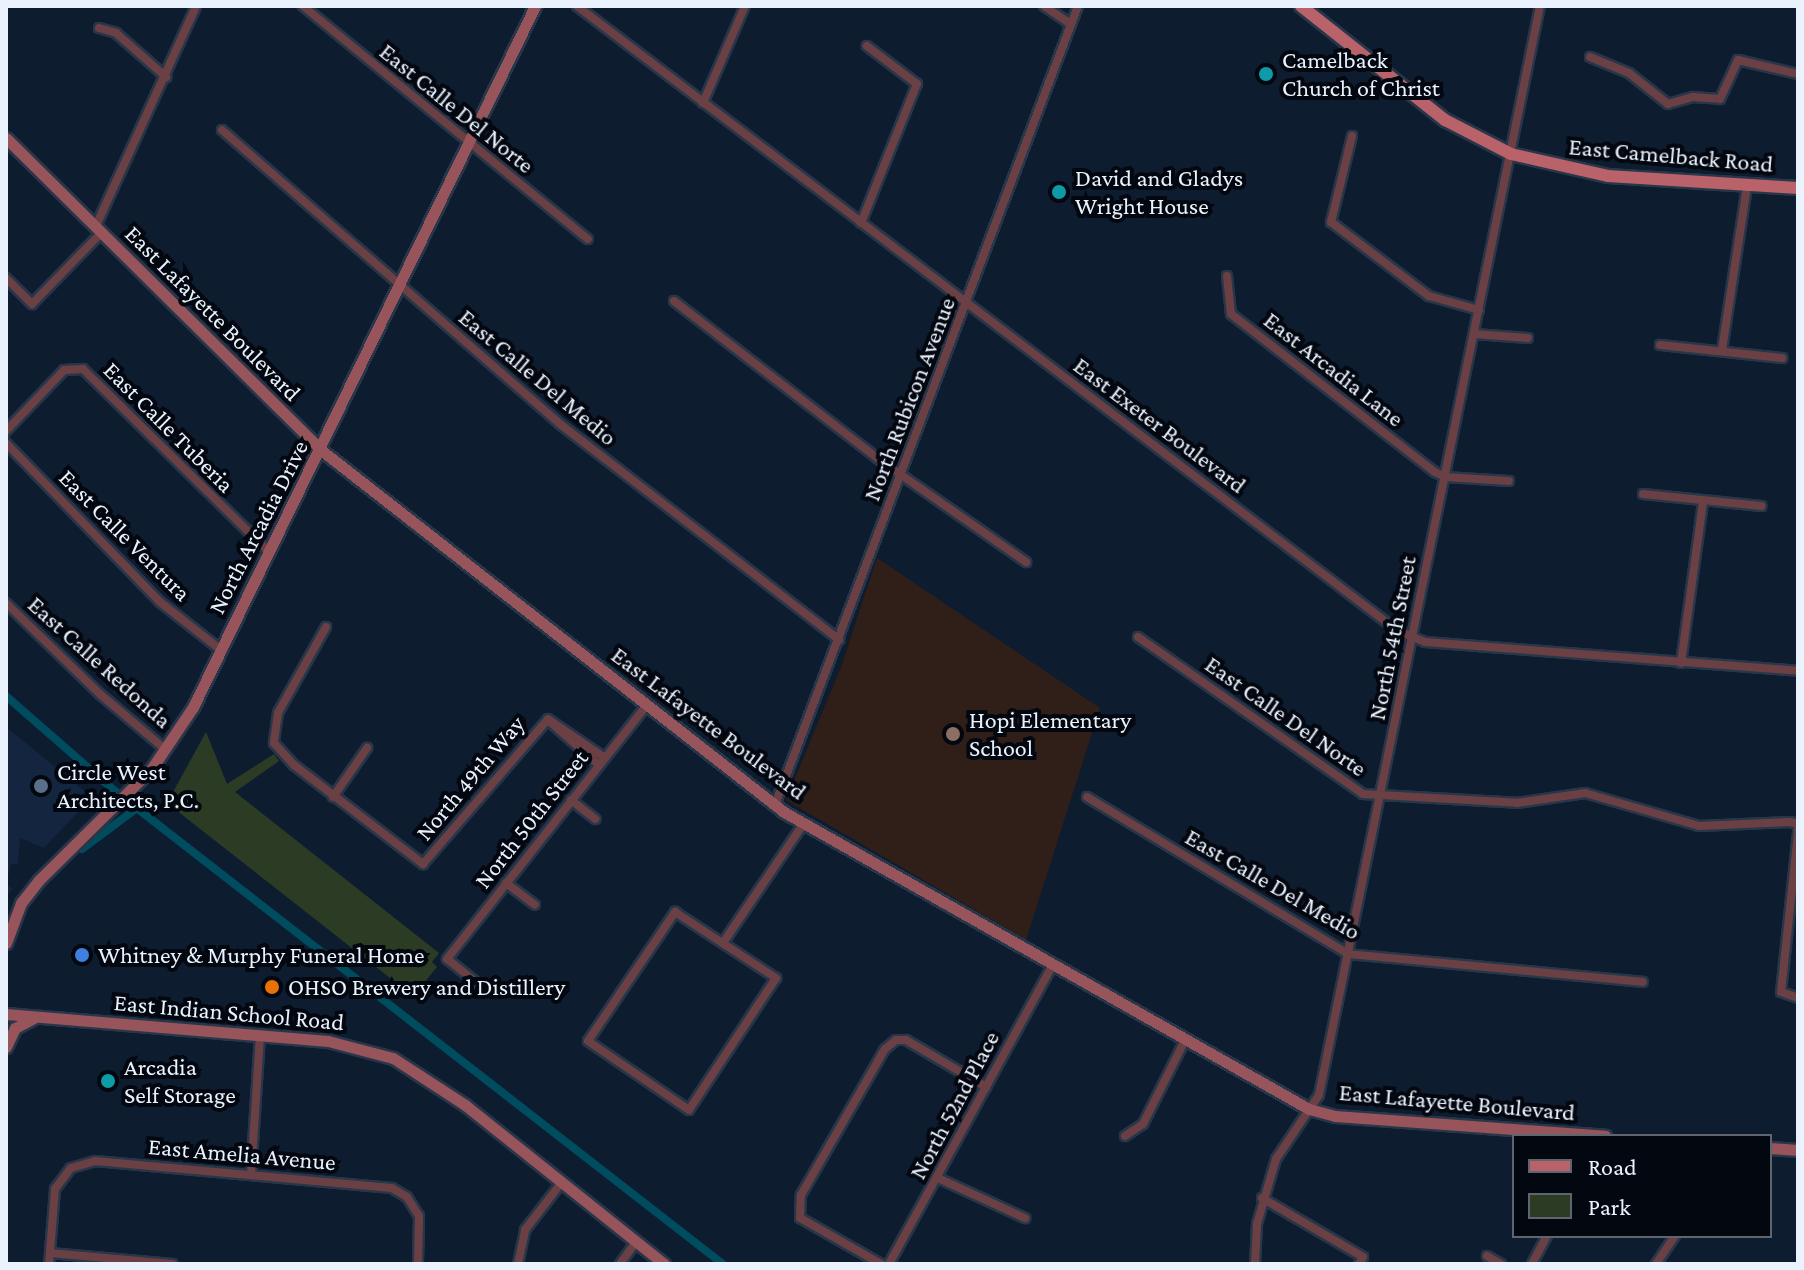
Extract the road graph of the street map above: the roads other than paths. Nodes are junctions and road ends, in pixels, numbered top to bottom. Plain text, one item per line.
1 (196, 6) edge
2 (303, 6) edge
3 (535, 6) edge
4 (577, 6) edge
5 (745, 6) edge
6 (1044, 6) edge
7 (1078, 6) edge
8 (1301, 6) edge
9 (1540, 6) edge
10 (1071, 24) junction
11 (99, 28) dead end
12 (867, 46) dead end
13 (1590, 57) dead end
14 (1798, 74) edge
15 (166, 77) junction
16 (703, 103) junction
17 (222, 130) dead end
18 (1352, 136) dead end
19 (6, 138) edge
20 (468, 145) junction
21 (1511, 154) junction
22 (1747, 186) junction
23 (1798, 188) edge
24 (861, 223) junction
25 (98, 231) junction
26 (588, 239) dead end
27 (1227, 276) dead end
28 (6, 278) edge
29 (400, 287) junction
30 (674, 301) dead end
31 (967, 304) junction
32 (1479, 310) junction
33 (1475, 334) junction
34 (1528, 338) dead end
35 (1660, 345) dead end
36 (1722, 350) junction
37 (1782, 358) dead end
38 (6, 431) edge
39 (6, 443) edge
40 (321, 450) junction
41 (901, 475) junction
42 (1445, 477) junction
43 (1509, 481) dead end
44 (1643, 494) dead end
45 (1703, 502) junction
46 (1761, 506) dead end
47 (269, 552) junction
48 (1026, 562) dead end
49 (6, 603) edge
50 (326, 627) dead end
51 (1138, 637) dead end
52 (1412, 639) junction
53 (839, 640) junction
54 (221, 650) junction
55 (1681, 663) junction
56 (1798, 671) edge
57 (647, 705) junction
58 (367, 748) dead end
59 (166, 750) junction
60 (602, 762) junction
61 (1380, 793) junction
62 (333, 797) junction
63 (1087, 797) dead end
64 (571, 800) junction
65 (775, 805) junction
66 (595, 819) dead end
67 (804, 823) junction
68 (1798, 829) edge
69 (506, 883) junction
70 (21, 903) junction
71 (535, 905) dead end
72 (6, 920) edge
73 (6, 943) edge
74 (723, 943) junction
75 (1348, 954) junction
76 (1053, 965) junction
77 (1643, 982) dead end
78 (477, 983) dead end
79 (1798, 998) edge
80 (6, 1014) edge
81 (36, 1017) junction
82 (260, 1035) junction
83 (1185, 1040) junction
84 (6, 1047) edge
85 (986, 1087) junction
86 (1309, 1109) junction
87 (1569, 1134) edge
88 (1125, 1136) dead end
89 (1772, 1148) edge
90 (1798, 1150) edge
91 (251, 1175) junction
92 (938, 1178) junction
93 (562, 1182) junction
94 (1262, 1198) junction
95 (1025, 1218) dead end
96 (1546, 1238) edge
97 (1674, 1238) edge
98 (636, 1242) junction
99 (50, 1253) junction
100 (1487, 1256) dead end
101 (1361, 1260) edge
102 (49, 1264) edge
103 (173, 1264) edge
104 (418, 1264) edge
105 (518, 1264) edge
106 (620, 1264) edge
107 (664, 1264) edge
108 (881, 1264) edge
109 (889, 1264) edge
110 (1255, 1264) edge
111 (1501, 1264) edge
112 (1532, 1264) edge
113 (1656, 1264) edge

1 - 15 street
2 - 20 street, East Calle Del Norte
3 - 20 street, North Arcadia Drive
4 - 16 street, East Exeter Boulevard
5 - 16 street
6 - 10 street
7 - 10 street, North Rubicon Avenue
8 - 21 main road, East Camelback Road
9 - 21 street, North 54th Street
10 - 31 street, North Rubicon Avenue
11 - 15 street
12 - 24 street
13 - 14 street
15 - 25 street
16 - 24 street, East Exeter Boulevard
17 - 29 street, East Calle Del Medio
18 - 32 street
19 - 25 street, East Lafayette Boulevard
20 - 26 street, East Calle Del Norte
20 - 29 street, North Arcadia Drive
21 - 22 main road, East Camelback Road
21 - 32 street, North 54th Street
22 - 23 main road, East Camelback Road
22 - 36 street
24 - 31 street, East Exeter Boulevard
25 - 28 street
25 - 40 street, East Lafayette Boulevard
27 - 42 street, East Arcadia Lane
29 - 40 street, North Arcadia Drive
29 - 53 street, East Calle Del Medio
30 - 41 street
31 - 41 street, North Rubicon Avenue
31 - 52 street, East Exeter Boulevard
32 - 33 street, North 54th Street
33 - 34 street
33 - 42 street, North 54th Street
35 - 36 street
36 - 37 street
38 - 47 street, East Calle Tuberia
39 - 54 street, East Calle Ventura
40 - 47 street, North Arcadia Drive
40 - 57 street, East Lafayette Boulevard
41 - 48 street
41 - 53 street, North Rubicon Avenue
42 - 43 street
42 - 52 street, North 54th Street
44 - 45 street
45 - 46 street
45 - 55 street
47 - 54 street, North Arcadia Drive
49 - 59 street, East Calle Redonda
50 - 62 street
51 - 61 street, East Calle Del Norte
52 - 55 street
52 - 61 street, North 54th Street
53 - 65 street, North Rubicon Avenue
54 - 59 street, North Arcadia Drive
55 - 56 street
57 - 60 street, North 50th Street
57 - 65 street, East Lafayette Boulevard
58 - 62 street
59 - 70 street, North Arcadia Drive
60 - 62 street, North 49th Way
60 - 64 street, North 50th Street
61 - 68 street, East Calle Del Norte
61 - 75 street, North 54th Street
63 - 75 street, East Calle Del Medio
64 - 66 street
64 - 69 street, North 50th Street
65 - 67 street, East Lafayette Boulevard
67 - 74 street
67 - 76 street, East Lafayette Boulevard
68 - 79 street
69 - 71 street
69 - 78 street, North 50th Street
70 - 72 street
70 - 73 street, North Arcadia Drive
74 - 74 street
75 - 77 street, East Calle Del Medio
75 - 86 street, North 54th Street
76 - 83 street, East Lafayette Boulevard
76 - 85 street, North 52nd Place
80 - 81 street, East Indian School Road
81 - 82 street, East Indian School Road
81 - 84 street
82 - 91 street
82 - 93 street, East Indian School Road
83 - 86 street, East Lafayette Boulevard
83 - 88 street
85 - 92 street, North 52nd Place
85 - 108 street
86 - 87 street, East Lafayette Boulevard
86 - 94 street, North 54th Street
89 - 90 street
91 - 99 street, East Amelia Avenue
91 - 104 street, East Amelia Avenue
92 - 95 street
92 - 109 street, North 52nd Place
93 - 98 street, East Indian School Road
93 - 105 street
94 - 101 street
94 - 110 street, North 54th Street
96 - 112 street
97 - 113 street
98 - 106 street
98 - 107 street, East Indian School Road
99 - 102 street
99 - 103 street
100 - 111 street

